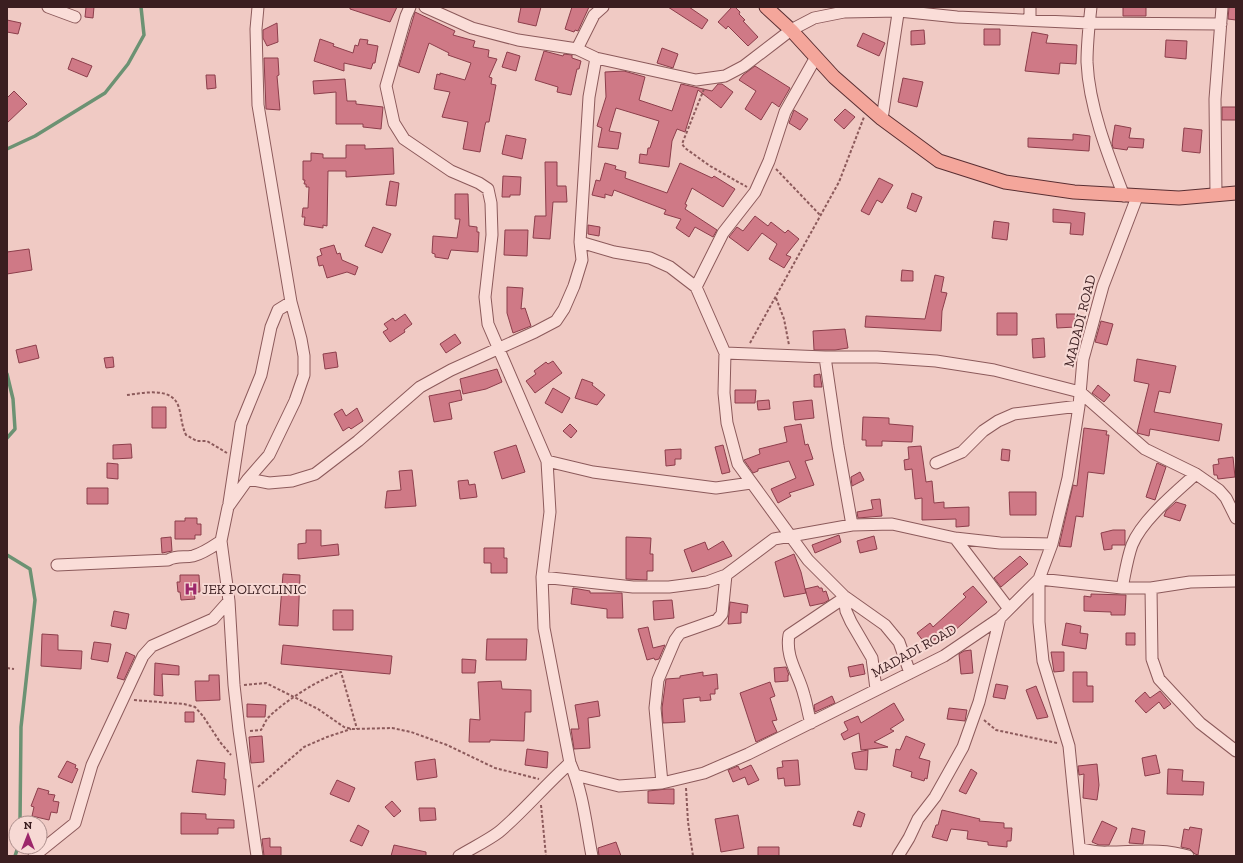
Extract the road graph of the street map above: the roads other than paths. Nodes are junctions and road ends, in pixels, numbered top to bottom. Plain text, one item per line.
1 (48, 7) edge
2 (258, 7) edge
3 (410, 7) edge
4 (425, 7) edge
5 (603, 7) edge
6 (766, 7) edge
7 (1030, 7) edge
8 (1091, 7) edge
9 (1222, 7) edge
10 (899, 9) edge
11 (75, 17) dead end
12 (1030, 19) junction
13 (1089, 23) junction
14 (1221, 24) junction
15 (791, 30) junction
16 (577, 49) junction
17 (596, 58) junction
18 (816, 58) junction
19 (882, 119) junction
20 (1236, 193) edge
21 (1216, 195) junction
22 (1124, 196) junction
23 (1137, 197) junction
24 (580, 242) junction
25 (696, 287) junction
26 (291, 302) junction
27 (497, 348) junction
28 (725, 353) junction
29 (825, 357) junction
30 (1080, 392) junction
31 (1079, 406) junction
32 (547, 461) junction
33 (936, 463) dead end
34 (1196, 474) junction
35 (248, 479) junction
36 (751, 483) junction
37 (228, 507) junction
38 (1236, 518) edge
39 (780, 521) junction
40 (852, 525) junction
41 (790, 536) junction
42 (955, 538) junction
43 (774, 539) junction
44 (221, 541) junction
45 (1052, 544) junction
46 (57, 565) dead end
47 (726, 576) junction
48 (542, 577) junction
49 (1038, 579) junction
50 (1236, 581) edge
51 (1122, 588) junction
52 (1151, 588) junction
53 (844, 597) junction
54 (229, 601) junction
55 (1009, 609) junction
56 (1000, 618) junction
57 (910, 673) junction
58 (876, 689) junction
59 (811, 723) junction
60 (1236, 751) edge
61 (570, 763) junction
62 (575, 775) junction
63 (662, 783) junction
64 (1080, 852) edge
65 (34, 856) edge
66 (257, 856) edge
67 (459, 856) edge
68 (592, 856) edge
69 (898, 856) edge
70 (1188, 856) edge

1 - 11 street
2 - 26 street
3 - 27 street
4 - 16 street
5 - 16 street
6 - 15 main road
7 - 12 street
8 - 13 street
9 - 14 street
10 - 12 street
10 - 15 street
10 - 19 street
12 - 13 street
13 - 14 street
13 - 22 street
14 - 21 street
15 - 17 street
15 - 18 main road
16 - 17 street
17 - 24 street
18 - 19 main road
18 - 25 street
19 - 22 main road
20 - 21 main road
21 - 23 main road
22 - 23 main road
23 - 30 street, MADADI ROAD
24 - 25 street
24 - 27 street
25 - 28 street
26 - 35 street
26 - 37 street
27 - 32 street
27 - 35 street
28 - 29 street
28 - 36 street
29 - 30 street
29 - 40 street
30 - 31 street, MADADI ROAD
30 - 34 street
31 - 33 street
31 - 45 street, MADADI ROAD
32 - 36 street
32 - 48 street
34 - 38 street
34 - 51 street
35 - 37 street
36 - 39 street
37 - 44 street
39 - 41 street
39 - 43 street
40 - 41 street
40 - 42 street
41 - 43 street
41 - 53 street
42 - 45 street
42 - 55 street
43 - 47 street
44 - 46 street
44 - 54 street
45 - 49 street, MADADI ROAD
47 - 48 street
47 - 63 street
48 - 61 street
49 - 51 street
49 - 55 street, MADADI ROAD
49 - 64 street
50 - 52 street
51 - 52 street
52 - 60 street
53 - 57 street
53 - 58 street
53 - 59 street
54 - 65 street
54 - 66 street
55 - 56 street, MADADI ROAD
56 - 57 street, MADADI ROAD
56 - 69 street
57 - 58 street, MADADI ROAD
58 - 59 street, MADADI ROAD
59 - 63 street, MADADI ROAD
61 - 62 street
61 - 67 street
62 - 63 street, MADADI ROAD
62 - 68 street
64 - 70 street

